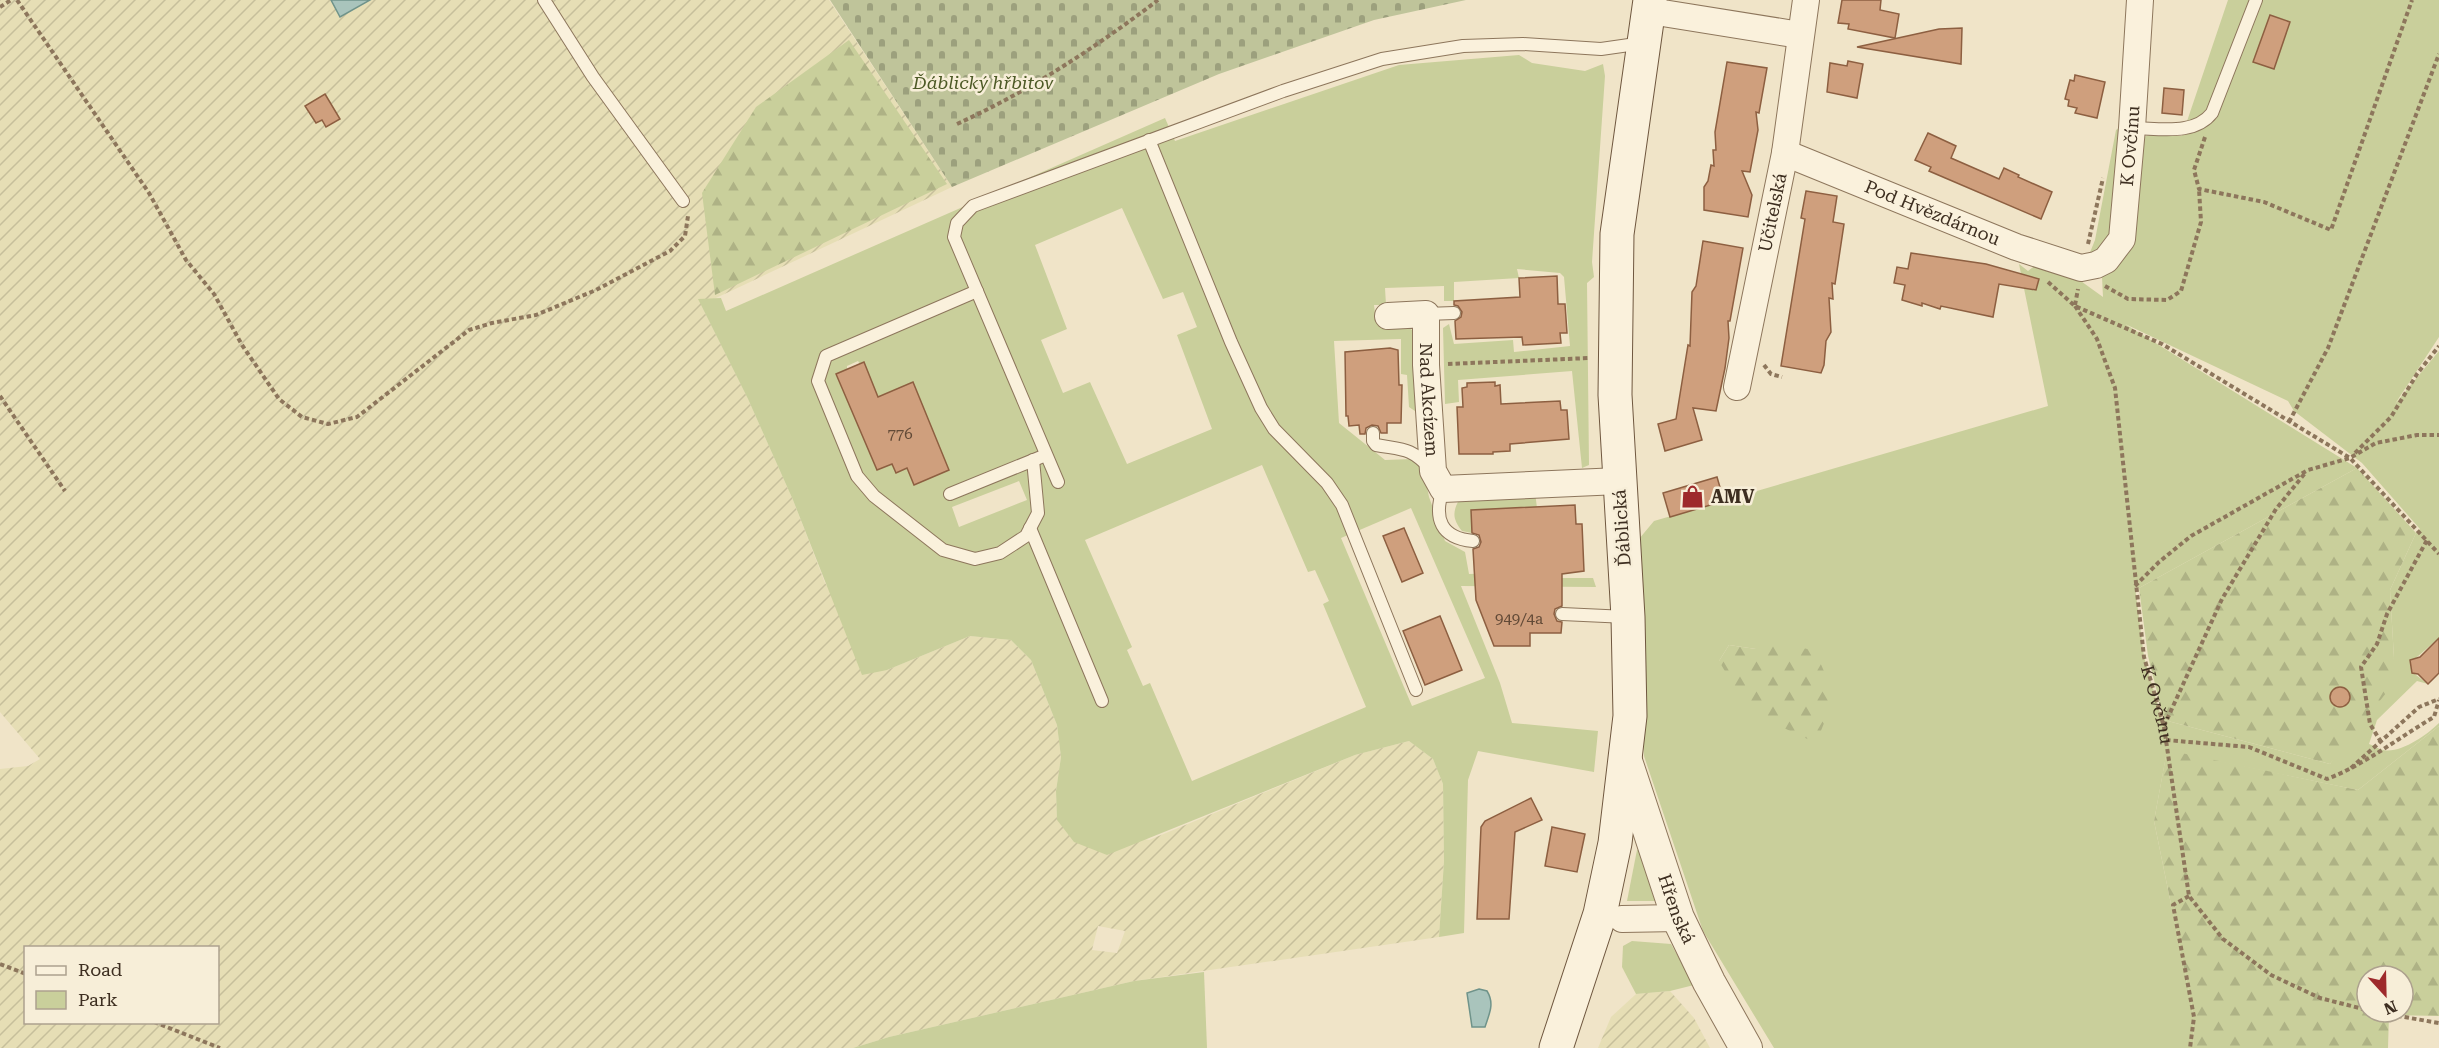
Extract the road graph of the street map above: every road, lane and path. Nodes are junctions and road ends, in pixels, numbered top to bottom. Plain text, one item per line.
1 (11, 0) edge
2 (16, 0) edge
3 (544, 0) edge
4 (1158, 0) edge
5 (1806, 0) edge
6 (2140, 0) edge
7 (2256, 0) edge
8 (2412, 0) edge
9 (1650, 6) edge
10 (0, 7) edge
11 (1800, 35) junction
12 (1645, 43) junction
13 (2439, 54) edge
14 (2206, 121) junction
15 (957, 124) dead end
16 (2132, 128) junction
17 (1149, 140) junction
18 (1785, 153) junction
19 (2199, 189) junction
20 (683, 201) joint
21 (2081, 267) joint
22 (977, 291) junction
23 (2128, 299) dead end
24 (1454, 313) dead end
25 (1426, 315) junction
26 (1388, 316) dead end
27 (2439, 346) edge
28 (1591, 358) dead end
29 (1763, 364) dead end
30 (1426, 365) junction
31 (1782, 376) dead end
32 (1737, 387) dead end
33 (0, 396) edge
34 (2289, 422) junction
35 (1373, 433) dead end
36 (2439, 435) edge
37 (1047, 455) junction
38 (2350, 458) junction
39 (1033, 460) junction
40 (2308, 470) junction
41 (1438, 480) junction
42 (1619, 481) junction
43 (1058, 482) dead end
44 (65, 491) dead end
45 (950, 494) dead end
46 (1030, 528) junction
47 (2427, 540) junction
48 (1473, 541) dead end
49 (2439, 554) edge
50 (2135, 586) junction
51 (1562, 614) dead end
52 (1628, 617) junction
53 (1416, 690) dead end
54 (2439, 700) edge
55 (1102, 701) dead end
56 (2164, 727) junction
57 (2166, 740) junction
58 (2381, 742) junction
59 (1626, 760) junction
60 (2347, 772) junction
61 (2189, 896) junction
62 (1678, 918) junction
63 (1622, 919) dead end
64 (0, 964) edge
65 (24, 973) edge
66 (2355, 1007) edge
67 (2415, 1019) edge
68 (2439, 1023) edge
69 (157, 1024) edge
70 (220, 1048) edge
71 (1556, 1048) edge
72 (1746, 1048) edge
73 (2190, 1048) edge

1 - 10 path
2 - 20 path
3 - 20 lane
4 - 15 path
5 - 11 street, Učitelská
6 - 16 street, K Ovčínu
7 - 14 lane
8 - 19 path
9 - 11 street
9 - 12 main road, Ďáblická
11 - 18 street, Učitelská
12 - 17 lane
12 - 42 main road, Ďáblická
13 - 34 path
14 - 16 lane
14 - 19 path
16 - 21 street, K Ovčínu
17 - 22 lane
17 - 53 lane
18 - 21 street, Pod Hvězdárnou
18 - 32 street, Učitelská
19 - 23 path
22 - 37 lane
22 - 46 lane
24 - 25 lane
25 - 26 street
25 - 30 street, Nad Akcízem
27 - 38 path
28 - 30 path
29 - 31 path
30 - 41 street, Nad Akcízem
33 - 44 path
34 - 38 path
34 - 50 path, K Ovčínu
35 - 41 lane
36 - 38 path
37 - 39 lane
37 - 43 lane
38 - 40 path
38 - 47 path
39 - 45 lane
39 - 46 lane
40 - 50 path
40 - 56 path
41 - 42 street
41 - 48 lane
42 - 52 main road, Ďáblická
46 - 55 lane
47 - 49 path
47 - 58 path
50 - 56 path, K Ovčínu
51 - 52 lane
52 - 59 main road, Ďáblická
54 - 58 path
54 - 60 path
56 - 57 path, K Ovčínu
57 - 60 path
57 - 61 path, K Ovčínu
58 - 60 path
59 - 62 street, Hřenská
59 - 71 main road, Ďáblická
61 - 66 path, K Ovčínu
61 - 73 path
62 - 63 street
62 - 72 street, Hřenská
64 - 65 path
67 - 68 path
69 - 70 path

